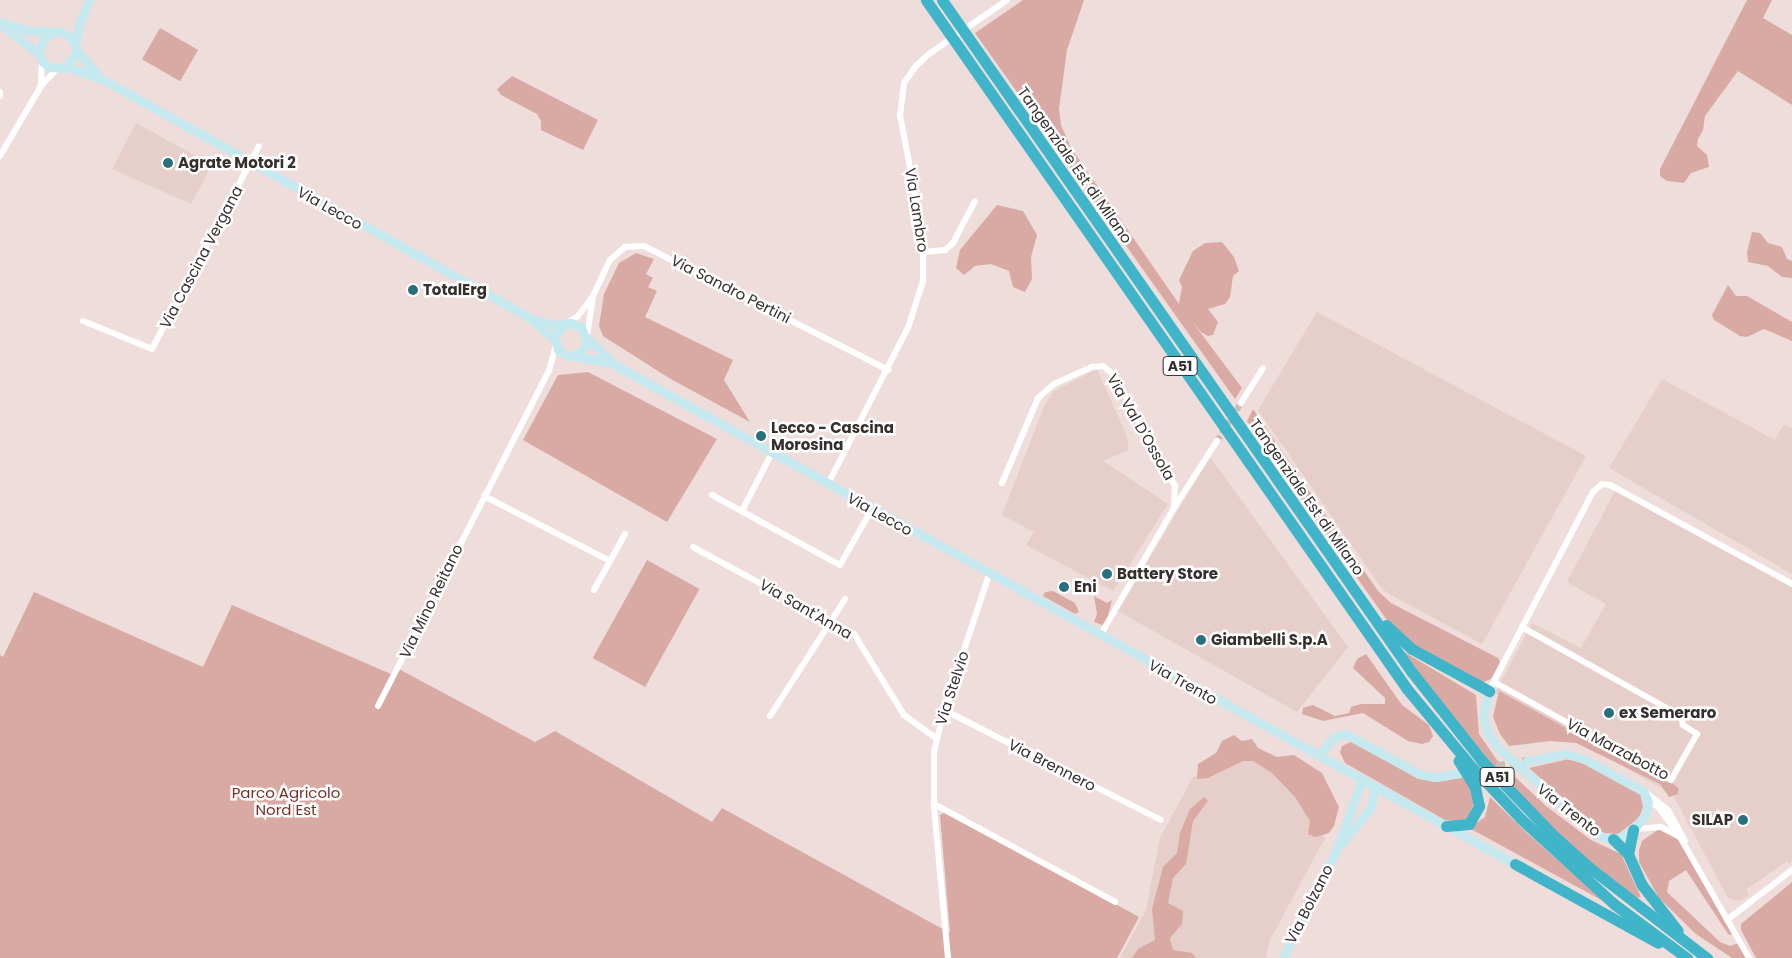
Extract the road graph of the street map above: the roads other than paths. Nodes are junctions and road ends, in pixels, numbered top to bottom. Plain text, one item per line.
1 (89, 0) edge
2 (926, 0) edge
3 (942, 0) edge
4 (1007, 0) edge
5 (82, 16) junction
6 (0, 23) edge
7 (54, 33) junction
8 (76, 48) junction
9 (41, 58) junction
10 (61, 68) junction
11 (104, 80) junction
12 (41, 86) junction
13 (0, 92) edge
14 (0, 96) edge
15 (259, 146) dead end
16 (0, 156) edge
17 (250, 164) junction
18 (975, 201) dead end
19 (925, 252) junction
20 (594, 296) junction
21 (531, 319) junction
22 (83, 321) dead end
23 (566, 323) junction
24 (587, 337) junction
25 (555, 343) junction
26 (571, 355) junction
27 (615, 365) junction
28 (1263, 368) dead end
29 (888, 370) junction
30 (549, 371) junction
31 (1241, 403) tunnel mouth
32 (1217, 441) tunnel mouth
33 (772, 453) junction
34 (828, 484) junction
35 (1002, 484) dead end
36 (712, 495) dead end
37 (484, 496) junction
38 (1174, 508) junction
39 (872, 509) junction
40 (742, 511) junction
41 (625, 534) dead end
42 (693, 547) dead end
43 (1329, 555) junction
44 (610, 562) junction
45 (989, 575) junction
46 (1792, 584) edge
47 (594, 590) dead end
48 (845, 599) dead end
49 (832, 622) junction
50 (1522, 627) junction
51 (1100, 636) junction
52 (1491, 687) junction
53 (378, 706) dead end
54 (944, 710) junction
55 (770, 716) dead end
56 (1438, 728) junction
57 (936, 738) junction
58 (1319, 755) junction
59 (1527, 760) tunnel mouth
60 (1459, 773) dead end
61 (1362, 780) junction
62 (1374, 786) junction
63 (1643, 791) junction
64 (934, 804) junction
65 (1648, 805) junction
66 (1161, 820) dead end
67 (1446, 826) junction
68 (1633, 829) junction
69 (1680, 837) junction
70 (1613, 839) junction
71 (1687, 847) junction
72 (1336, 851) junction
73 (1628, 854) junction
74 (1515, 864) joint
75 (1792, 870) edge
76 (1116, 902) dead end
77 (1727, 920) junction
78 (1690, 946) junction
79 (948, 958) edge
80 (1283, 958) edge
81 (1686, 958) edge
82 (1707, 958) edge
83 (1749, 958) edge

1 - 5 street
2 - 56 highway, Tangenziale Est di Milano / A51
3 - 43 highway, Tangenziale Est di Milano / A51
4 - 19 street, Via Lambro
5 - 7 street
5 - 8 street
6 - 7 street, Via Lecco
6 - 9 street, Via Lecco
7 - 8 street, Via Lecco
7 - 9 street
8 - 10 street
8 - 11 street, Via Lecco
9 - 10 street, Via Lecco
9 - 12 street
10 - 11 street, Via Lecco
10 - 12 street
11 - 17 street, Via Lecco
12 - 16 street
13 - 14 street
15 - 17 street, Via Cascina Vergana
17 - 21 street, Via Lecco
17 - 22 street, Via Cascina Vergana
18 - 19 street
19 - 29 street, Via Lambro
20 - 23 street
20 - 24 street
20 - 29 street, Via Sandro Pertini
21 - 23 street, Via Lecco
21 - 25 street, Via Lecco
23 - 24 street, Via Lecco
23 - 25 street
24 - 26 street
24 - 27 street, Via Lecco
25 - 26 street, Via Lecco
25 - 30 street, Via Mino Reitano
26 - 27 street, Via Lecco
26 - 30 street, Via Mino Reitano
27 - 33 street, Via Lecco
28 - 31 street
29 - 34 street, Via Lambro
30 - 37 street, Via Mino Reitano
32 - 38 street
33 - 34 street, Via Lecco
33 - 40 street
34 - 39 street, Via Lecco
35 - 38 street, Via Val D'Ossola
36 - 40 street
37 - 44 street
37 - 53 street, Via Mino Reitano
38 - 51 street
39 - 40 street
39 - 45 street, Via Lecco
41 - 44 street
42 - 49 street, Via Sant'Anna
43 - 52 highway
43 - 78 highway, Tangenziale Est di Milano / A51
44 - 47 street
45 - 51 street, Via Trento
45 - 54 street, Via Stelvio
46 - 50 street
48 - 49 street
49 - 55 street
49 - 57 street, Via Sant'Anna
50 - 52 street
50 - 52 street, Via Marzabotto
51 - 58 street, Via Trento
52 - 70 street, Via Trento
54 - 57 street, Via Stelvio
54 - 66 street, Via Brennero
56 - 67 highway
56 - 81 highway, Tangenziale Est di Milano / A51
57 - 64 street, Via Stelvio
58 - 60 street
58 - 61 street, Via Trento
59 - 63 street, Via Trento
61 - 62 street, Via Trento
61 - 72 street
62 - 67 street, Via Trento
62 - 72 street
63 - 65 street
63 - 71 street, Via Marzabotto
64 - 76 street
64 - 79 street, Via Stelvio
65 - 68 street
65 - 69 street, Via Marzabotto
67 - 74 street, Via Trento
68 - 69 street
68 - 70 street, Via Trento
68 - 73 highway
69 - 71 street, Via Marzabotto
70 - 73 highway
71 - 77 street, Via Marzabotto
72 - 80 street, Via Bolzano
73 - 78 highway
74 - 81 highway
75 - 77 street
77 - 83 street, Via Marzabotto
78 - 82 highway, Tangenziale Est di Milano / A51

